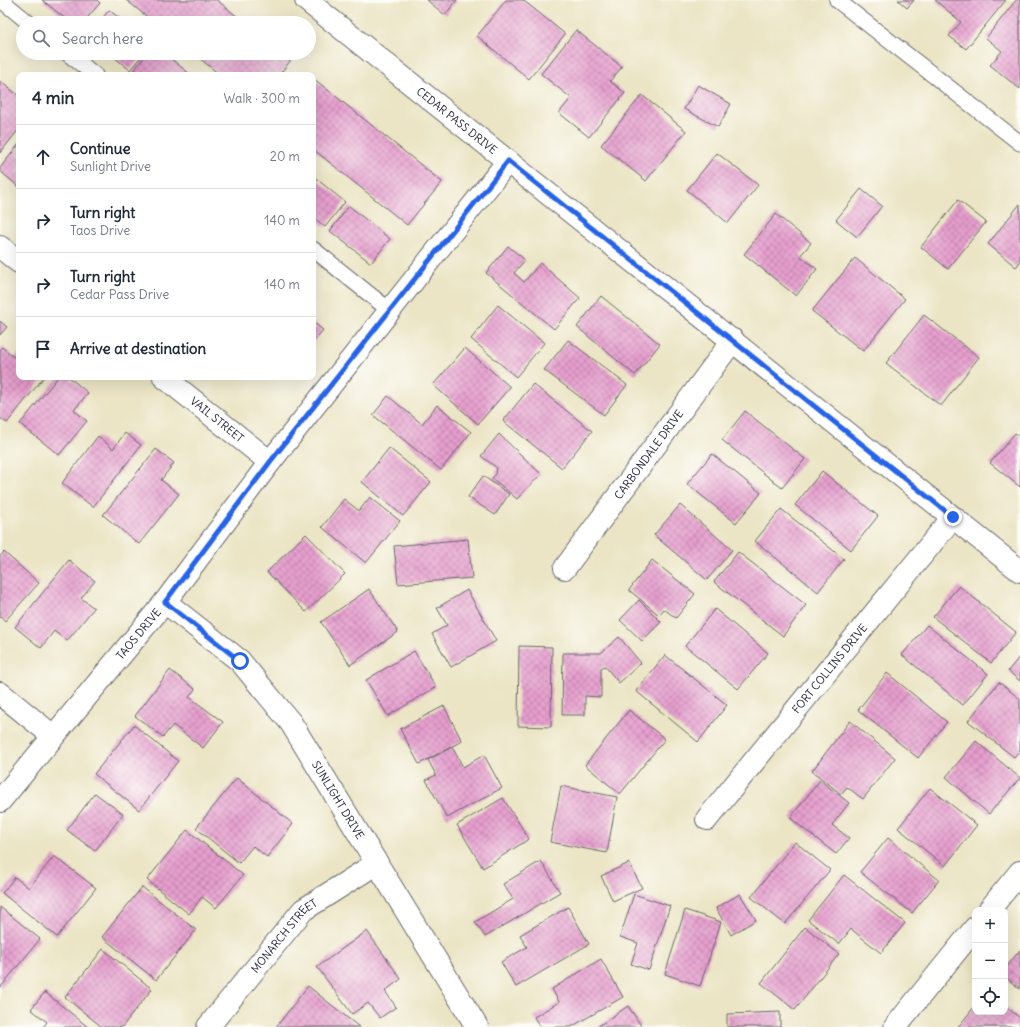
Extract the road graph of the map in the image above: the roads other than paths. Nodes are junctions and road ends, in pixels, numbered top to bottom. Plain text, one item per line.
1 (0, 0) edge
2 (306, 0) edge
3 (837, 0) edge
4 (20, 16) edge
5 (76, 60) edge
6 (91, 72) edge
7 (1020, 143) edge
8 (508, 161) junction
9 (0, 247) edge
10 (316, 251) edge
11 (16, 260) edge
12 (390, 310) junction
13 (733, 340) junction
14 (168, 380) edge
15 (270, 462) junction
16 (953, 517) junction
17 (565, 568) dead end
18 (1020, 571) edge
19 (165, 602) junction
20 (0, 693) edge
21 (53, 736) junction
22 (0, 801) edge
23 (707, 819) dead end
24 (377, 863) junction
25 (1020, 872) edge
26 (991, 907) edge
27 (972, 932) edge
28 (208, 1027) edge
29 (477, 1027) edge
30 (895, 1027) edge

1 - 4 lane
2 - 8 street, CEDAR PASS DRIVE
3 - 7 lane
5 - 6 lane
8 - 12 street, TAOS DRIVE
8 - 13 street, CEDAR PASS DRIVE
9 - 11 street
10 - 12 lane
12 - 15 street, TAOS DRIVE
13 - 16 street, CEDAR PASS DRIVE
13 - 17 street, CARBONDALE DRIVE
14 - 15 street, VAIL STREET
15 - 19 street, TAOS DRIVE
16 - 18 street, CEDAR PASS DRIVE
16 - 23 street, FORT COLLINS DRIVE
19 - 21 street, TAOS DRIVE
19 - 24 street, SUNLIGHT DRIVE
20 - 21 street
21 - 22 street, TAOS DRIVE
24 - 28 street, MONARCH STREET
24 - 29 street, SUNLIGHT DRIVE
25 - 26 street
27 - 30 street

